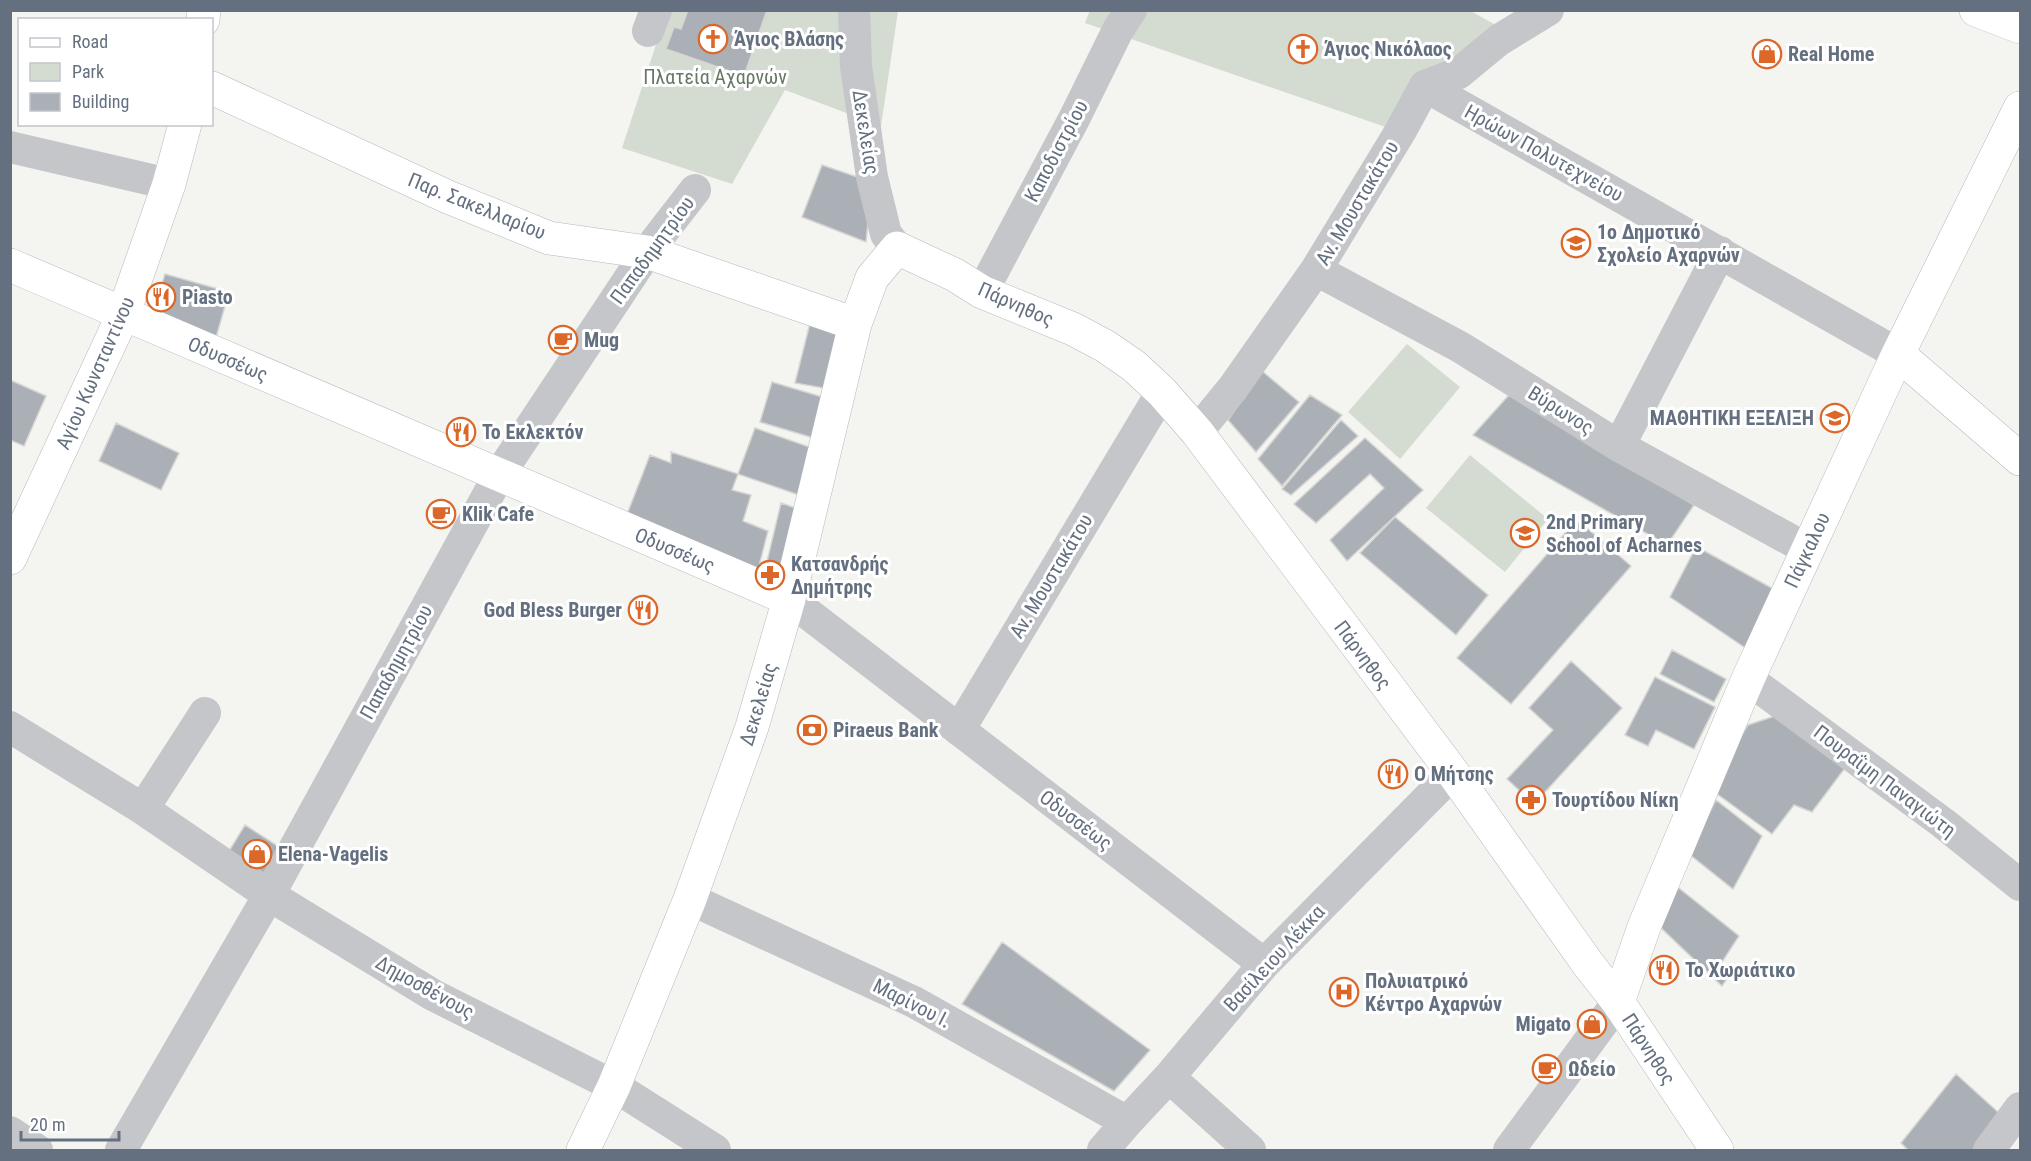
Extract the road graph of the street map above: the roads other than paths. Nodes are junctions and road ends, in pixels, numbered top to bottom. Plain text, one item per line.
1 (854, 10) edge
2 (1131, 10) edge
3 (1548, 10) edge
4 (1976, 10) edge
5 (2020, 27) edge
6 (1425, 86) junction
7 (213, 88) edge
8 (2020, 108) edge
9 (184, 126) edge
10 (10, 147) edge
11 (169, 184) junction
12 (695, 190) dead end
13 (647, 252) junction
14 (1720, 252) junction
15 (909, 254) junction
16 (10, 266) edge
17 (1316, 270) junction
18 (982, 292) junction
19 (123, 315) junction
20 (855, 324) junction
21 (1898, 354) junction
22 (1162, 392) junction
23 (1197, 432) junction
24 (1619, 446) junction
25 (2020, 459) edge
26 (499, 475) junction
27 (1807, 549) junction
28 (10, 558) edge
29 (789, 599) junction
30 (1748, 679) junction
31 (205, 713) dead end
32 (10, 728) edge
33 (958, 730) junction
34 (1453, 773) junction
35 (143, 809) junction
36 (2020, 885) edge
37 (269, 895) junction
38 (690, 899) junction
39 (1264, 964) junction
40 (1618, 1002) junction
41 (1169, 1077) junction
42 (614, 1086) junction
43 (2020, 1108) edge
44 (1127, 1122) junction
45 (10, 1132) edge
46 (37, 1150) edge
47 (121, 1150) edge
48 (583, 1150) edge
49 (715, 1150) edge
50 (1103, 1150) edge
51 (1250, 1150) edge
52 (1509, 1150) edge
53 (1716, 1150) edge
54 (1989, 1150) edge

1 - 15 street, Δεκελείας
2 - 18 street, Καποδιστρίου
3 - 6 street
4 - 5 street
6 - 14 street, Ηρώων Πολυτεχνείου
6 - 17 street, Αν. Μουστακάτου
7 - 13 street, Παρ. Σακελλαρίου
8 - 21 street, Πάγκαλου
9 - 11 street, Αγίου Κωνσταντίνου
10 - 11 street
11 - 19 street, Αγίου Κωνσταντίνου
12 - 13 street, Παπαδημητρίου
13 - 20 street, Παρ. Σακελλαρίου
13 - 26 street, Παπαδημητρίου
14 - 21 street, Ηρώων Πολυτεχνείου
14 - 24 street
15 - 18 street, Πάρνηθος
15 - 20 street, Δεκελείας
16 - 19 street, Οδυσσέως
17 - 23 street, Αν. Μουστακάτου
17 - 24 street, Βύρωνος
18 - 22 street, Πάρνηθος
19 - 26 street, Οδυσσέως
19 - 28 street, Αγίου Κωνσταντίνου
20 - 29 street, Δεκελείας
21 - 25 street, Ηρώων Πολυτεχνείου
21 - 27 street, Πάγκαλου
22 - 23 street, Πάρνηθος
22 - 33 street, Αν. Μουστακάτου
23 - 34 street, Πάρνηθος
24 - 27 street, Βύρωνος
26 - 29 street, Οδυσσέως
26 - 37 street, Παπαδημητρίου
27 - 30 street, Πάγκαλου
29 - 33 street, Οδυσσέως
29 - 38 street, Δεκελείας
30 - 36 street, Πουραΐμη Παναγιώτη
30 - 40 street, Πάγκαλου
31 - 35 street
32 - 35 street, Δημοσθένους
33 - 39 street, Οδυσσέως
34 - 39 street, Βασίλειου Λέκκα
34 - 40 street, Πάρνηθος
35 - 37 street, Δημοσθένους
37 - 42 street, Δημοσθένους
37 - 47 street, Παπαδημητρίου
38 - 42 street, Δεκελείας
38 - 44 street, Μαρίνου Ι.
39 - 41 street, Βασίλειου Λέκκα
40 - 52 street
40 - 53 street, Πάρνηθος
41 - 44 street, Βασίλειου Λέκκα
41 - 51 street
42 - 48 street, Δεκελείας
42 - 49 street, Δημοσθένους
43 - 54 street
44 - 50 street, Βασίλειου Λέκκα
45 - 46 street

